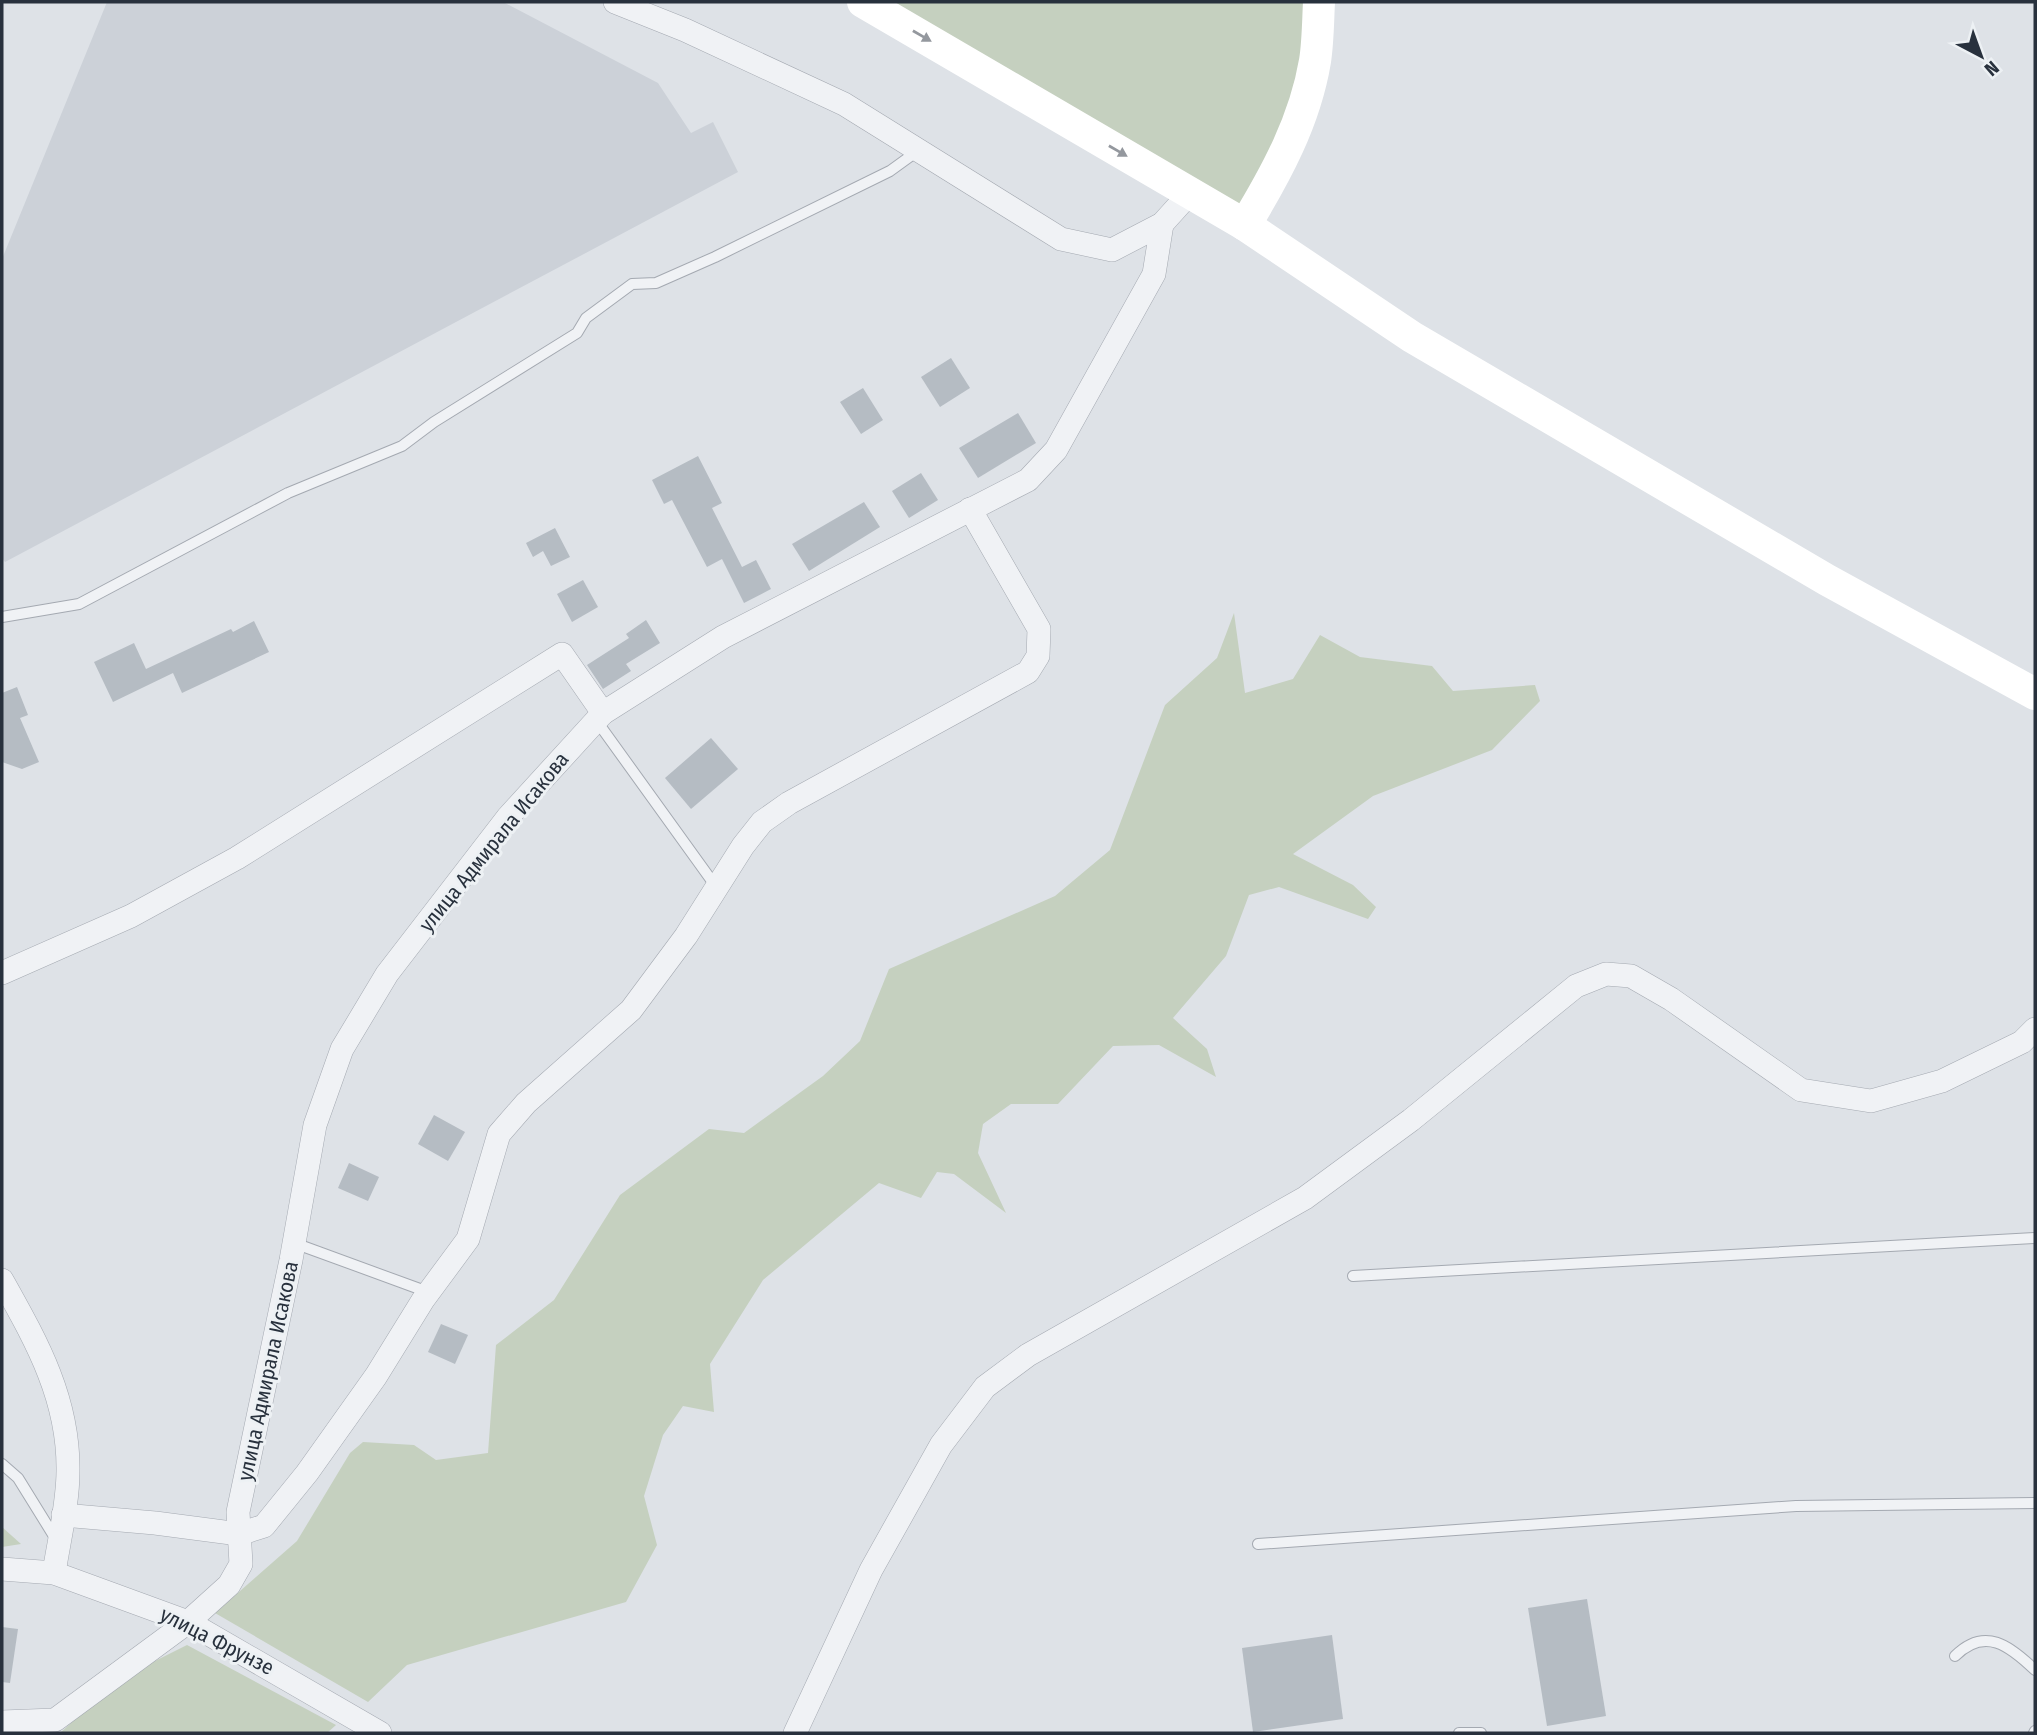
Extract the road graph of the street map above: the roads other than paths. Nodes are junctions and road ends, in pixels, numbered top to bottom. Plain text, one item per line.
1 (615, 2) edge
2 (863, 2) edge
3 (1319, 2) edge
4 (919, 150) junction
5 (1190, 193) junction
6 (1162, 223) junction
7 (1245, 225) junction
8 (970, 509) junction
9 (2, 617) edge
10 (2035, 694) edge
11 (600, 717) junction
12 (717, 888) junction
13 (2, 973) edge
14 (2035, 1029) edge
15 (2035, 1238) edge
16 (294, 1243) junction
17 (1353, 1276) dead end
18 (2, 1280) edge
19 (428, 1292) junction
20 (2, 1464) edge
21 (2035, 1503) edge
22 (62, 1515) junction
23 (239, 1534) junction
24 (59, 1544) junction
25 (1258, 1544) dead end
26 (2, 1569) edge
27 (54, 1573) junction
28 (188, 1622) junction
29 (1955, 1656) dead end
30 (2035, 1670) edge
31 (2, 1722) edge
32 (380, 1733) edge
33 (795, 1733) edge
34 (1459, 1733) edge
35 (1481, 1733) edge

1 - 4 street
2 -> 5 main road
3 - 7 main road
4 - 6 street
4 - 9 lane
5 - 6 street
5 - 7 main road
6 - 8 street, улица Адмирала Исакова
7 - 10 main road
8 - 11 street, улица Адмирала Исакова
8 - 12 street
11 - 12 lane
11 - 13 street
11 - 16 street, улица Адмирала Исакова
12 - 19 street
14 - 33 street
15 - 17 lane
16 - 19 lane
16 - 23 street, улица Адмирала Исакова
18 - 22 street
19 - 23 street
20 - 24 lane
21 - 25 lane
22 - 23 street
22 - 24 street
23 - 28 street, улица Адмирала Исакова
24 - 27 street
26 - 27 street, улица Фрунзе
27 - 28 street, улица Фрунзе
28 - 31 street, улица Адмирала Исакова
28 - 32 street, улица Фрунзе
29 - 30 lane
34 - 35 lane

